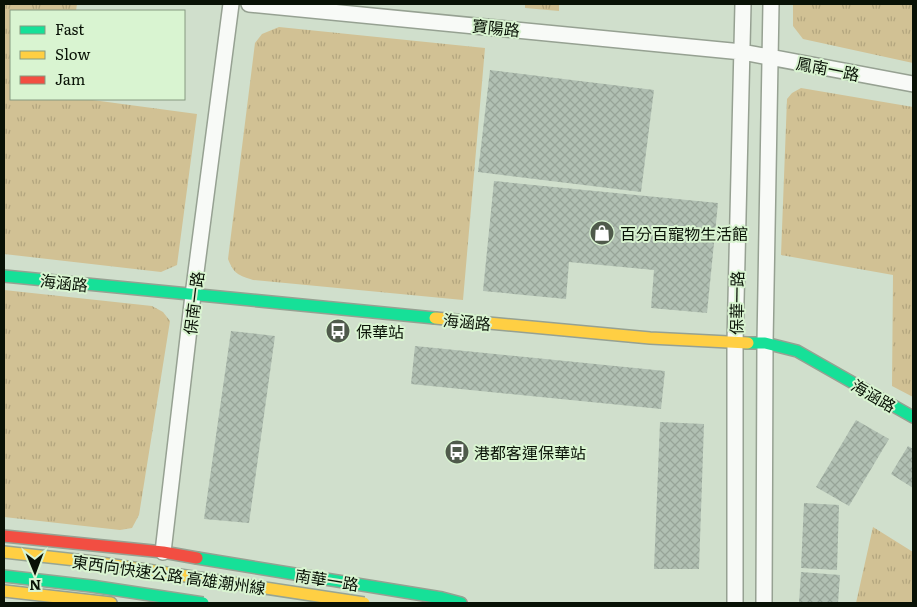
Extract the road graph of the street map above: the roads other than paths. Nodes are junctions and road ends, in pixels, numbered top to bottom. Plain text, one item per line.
1 (232, 4) edge
2 (249, 4) edge
3 (743, 4) edge
4 (771, 4) edge
5 (342, 8) edge
6 (742, 52) junction
7 (770, 57) junction
8 (913, 84) edge
9 (4, 276) edge
10 (193, 295) junction
11 (735, 343) junction
12 (765, 343) junction
13 (913, 417) edge
14 (4, 536) edge
15 (4, 552) edge
16 (163, 552) junction
17 (4, 576) edge
18 (4, 591) edge
19 (111, 603) edge
20 (156, 603) edge
21 (203, 603) edge
22 (364, 603) edge
23 (461, 603) edge
24 (735, 603) edge
25 (764, 603) edge

1 - 10 street, 保南一路
2 - 5 street, 寶陽路
3 - 6 street, 保華一路
4 - 7 street, 保華一路
5 - 6 street, 寶陽路
6 - 7 street, 鳳南一路
6 - 11 street, 保華一路
7 - 8 street, 鳳南一路
7 - 12 street, 保華一路
9 - 10 main road, 海涵路
10 - 11 main road, 海涵路
10 - 16 street, 保南一路
11 - 12 main road, 海涵路
11 - 24 street, 保華一路
12 - 13 main road, 海涵路
12 - 25 street, 保華一路
14 - 16 main road, 南華一路
15 - 22 main road, 東西向快速公路 高雄潮州線, bridge
16 - 20 main road, 保南一路
16 - 23 main road, 南華一路
17 - 21 main road, 東西向快速公路 高雄潮州線, bridge
18 - 19 main road

